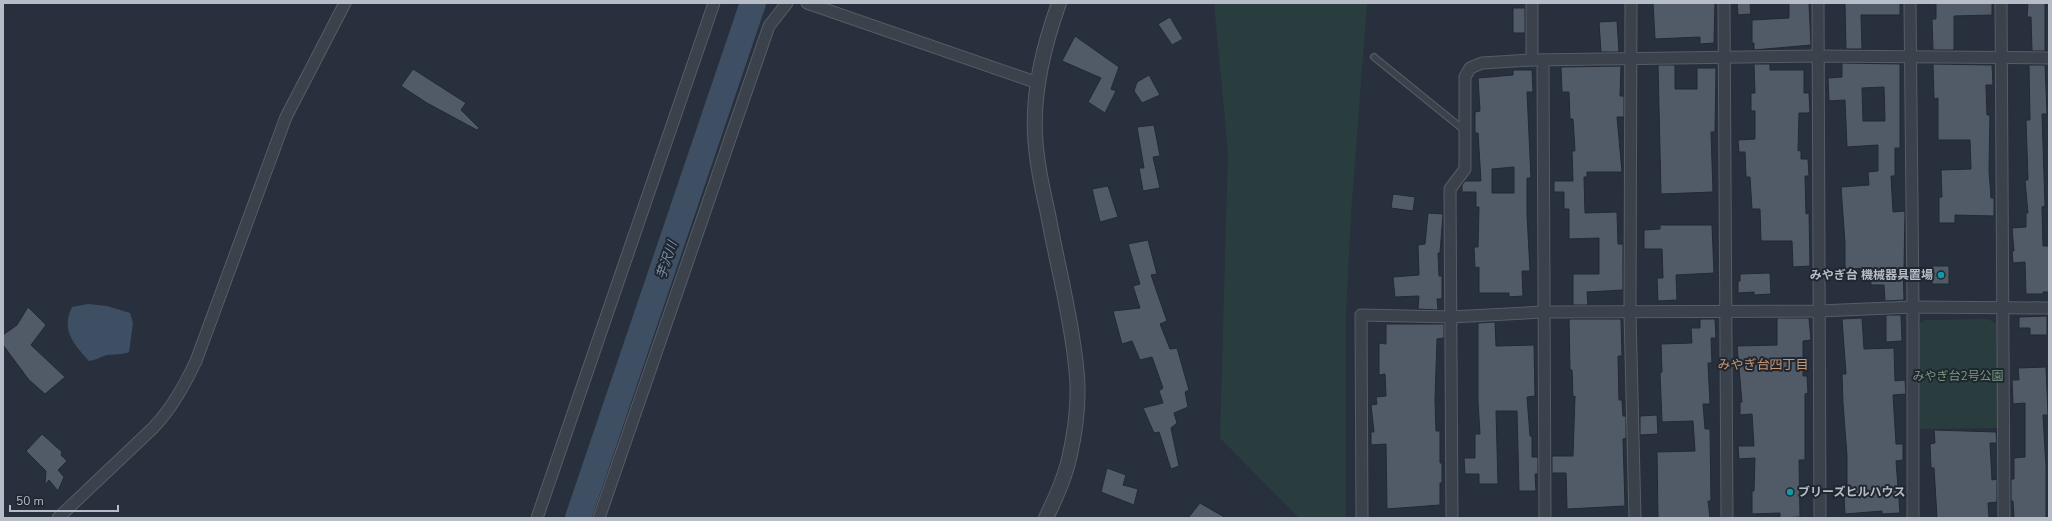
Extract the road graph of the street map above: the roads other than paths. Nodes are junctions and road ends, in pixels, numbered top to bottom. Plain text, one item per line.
1 (345, 3) edge
2 (714, 3) edge
3 (787, 3) edge
4 (807, 3) edge
5 (1059, 3) edge
6 (1532, 3) edge
7 (1631, 3) edge
8 (1724, 3) edge
9 (1818, 3) edge
10 (1910, 3) edge
11 (2001, 3) edge
12 (1818, 56) junction
13 (1374, 57) dead end
14 (2002, 57) junction
15 (1724, 58) junction
16 (1910, 58) junction
17 (2049, 58) edge
18 (1631, 59) junction
19 (1537, 61) junction
20 (1038, 83) junction
21 (1464, 130) junction
22 (1913, 307) junction
23 (2049, 308) edge
24 (2003, 309) junction
25 (1819, 311) junction
26 (1543, 312) junction
27 (1725, 312) junction
28 (1630, 313) junction
29 (1451, 317) junction
30 (58, 518) edge
31 (537, 518) edge
32 (599, 518) edge
33 (1046, 518) edge
34 (1362, 518) edge
35 (1452, 518) edge
36 (1544, 518) edge
37 (1635, 518) edge
38 (1727, 518) edge
39 (1820, 518) edge
40 (1913, 518) edge
41 (2004, 518) edge

1 - 30 street
2 - 31 street
3 - 32 street
4 - 20 street
5 - 20 street
6 - 19 street
7 - 18 street
8 - 15 street
9 - 12 street
10 - 16 street
11 - 14 street
12 - 15 street
12 - 16 street
12 - 25 street
13 - 21 lane
14 - 16 street
14 - 17 street
14 - 24 street
15 - 18 street
15 - 27 street
16 - 22 street
18 - 19 street
18 - 28 street
19 - 21 street
19 - 26 street
20 - 33 street
21 - 29 street
22 - 24 street
22 - 25 street
22 - 40 street
23 - 24 street
24 - 41 street
25 - 27 street
25 - 39 street
26 - 28 street
26 - 29 street
26 - 36 street
27 - 28 street
27 - 38 street
28 - 37 street
29 - 34 street
29 - 35 street

